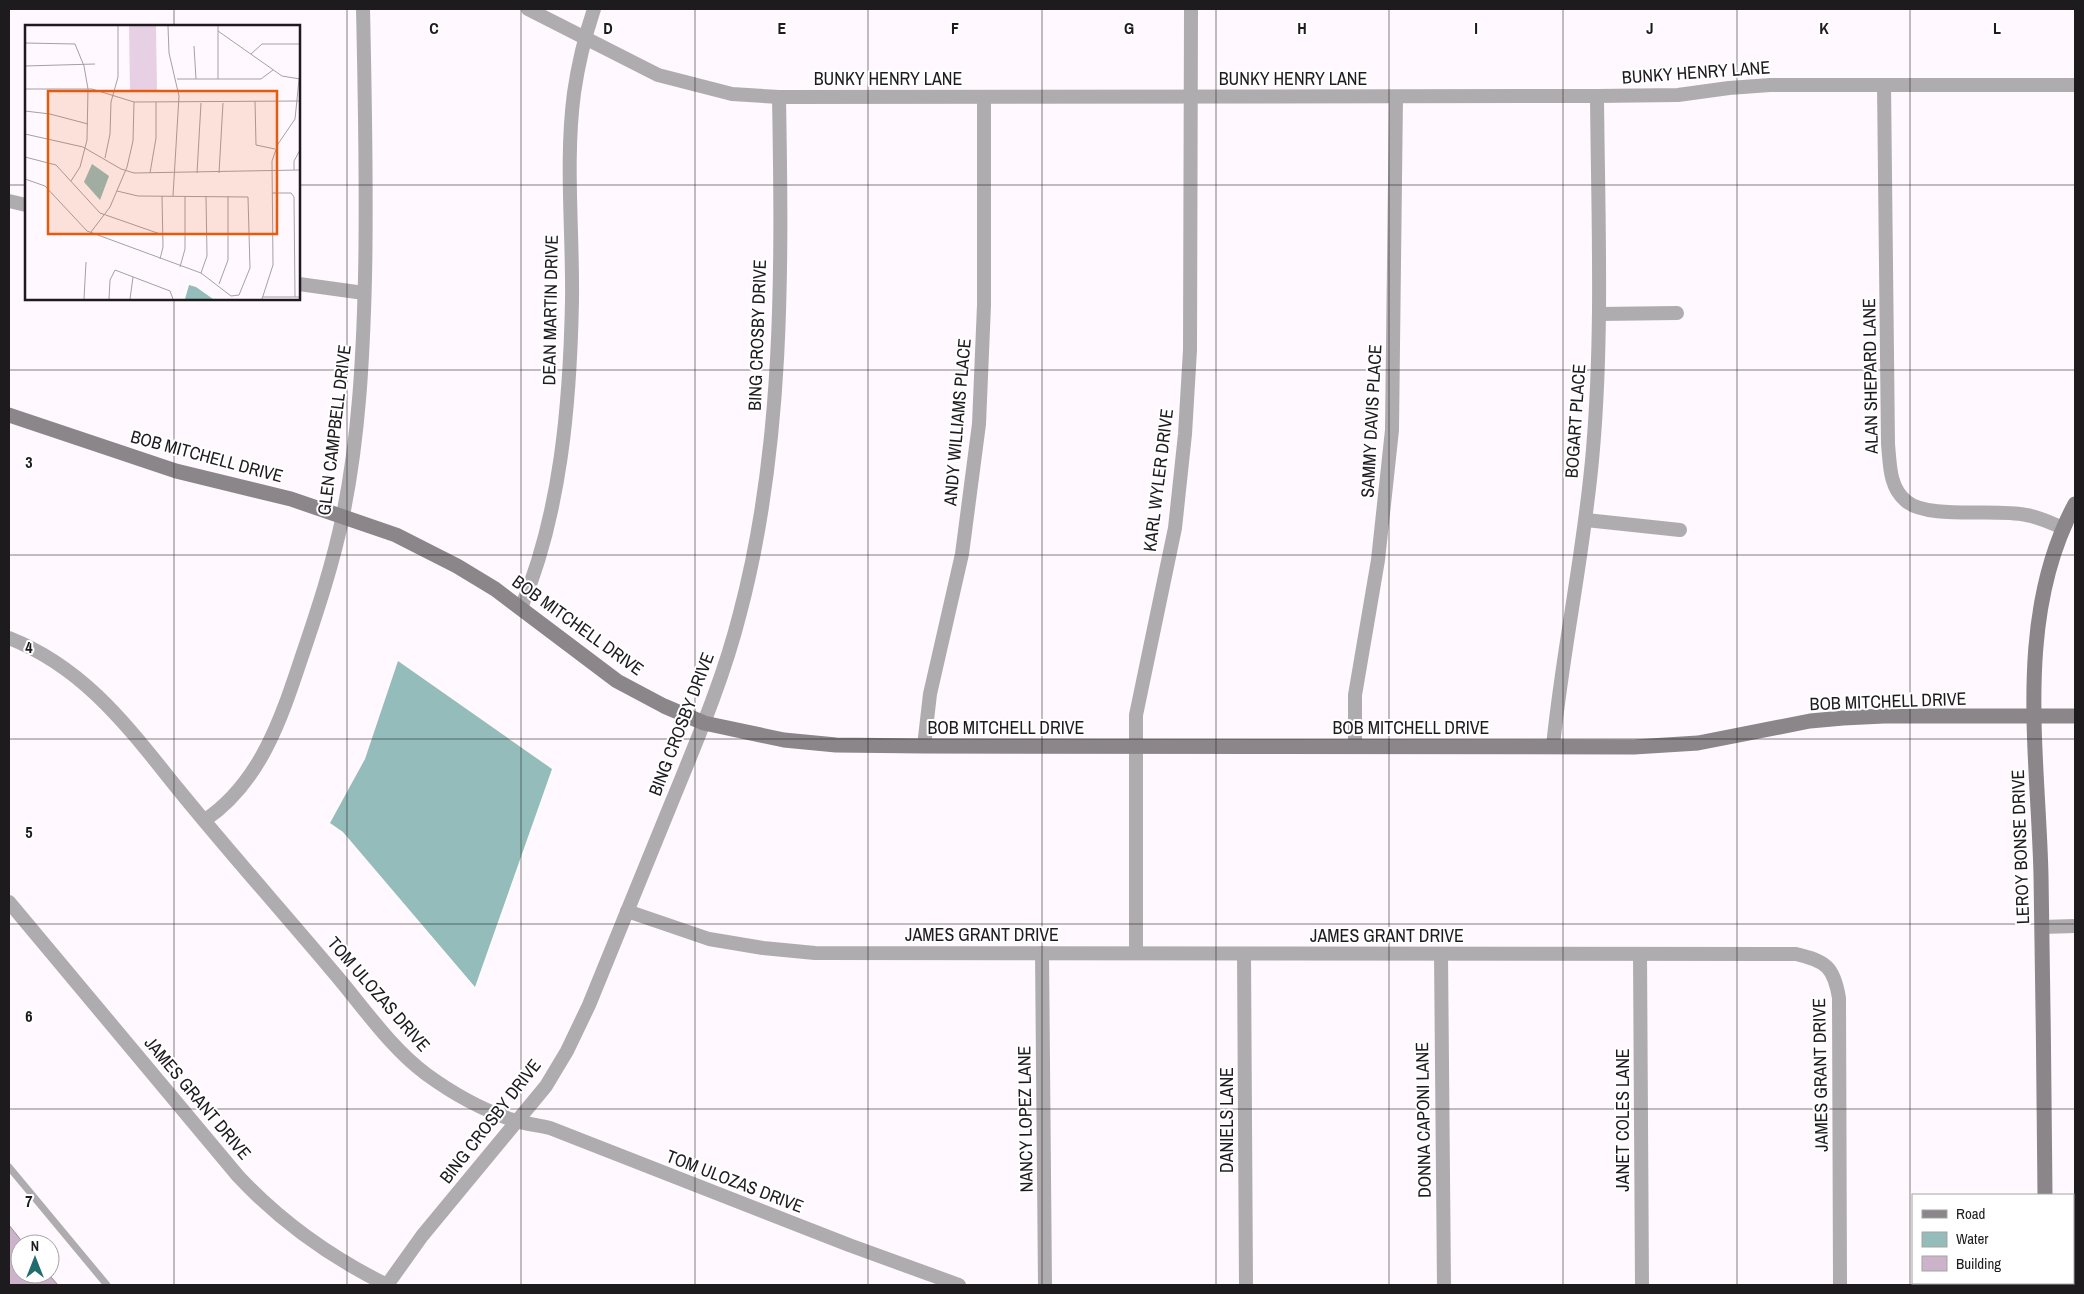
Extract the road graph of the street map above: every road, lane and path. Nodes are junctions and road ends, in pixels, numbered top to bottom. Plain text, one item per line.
1 (363, 9) edge
2 (528, 9) edge
3 (594, 9) edge
4 (1191, 9) edge
5 (586, 37) junction
6 (1884, 85) junction
7 (2075, 85) edge
8 (1396, 96) junction
9 (1597, 96) junction
10 (779, 97) junction
11 (984, 97) junction
12 (1192, 97) junction
13 (9, 201) edge
14 (25, 205) edge
15 (300, 284) edge
16 (364, 293) junction
17 (1677, 313) dead end
18 (1599, 314) junction
19 (9, 415) edge
20 (2075, 504) edge
21 (343, 516) junction
22 (1586, 520) junction
23 (2063, 528) junction
24 (1680, 530) dead end
25 (521, 608) junction
26 (9, 638) edge
27 (2034, 716) junction
28 (2075, 716) edge
29 (704, 724) junction
30 (924, 746) junction
31 (1136, 746) junction
32 (1356, 746) junction
33 (1553, 746) junction
34 (205, 820) junction
35 (9, 902) edge
36 (627, 911) junction
37 (2075, 926) edge
38 (2042, 927) junction
39 (1136, 952) junction
40 (1042, 953) junction
41 (1244, 954) junction
42 (1441, 954) junction
43 (1640, 954) junction
44 (515, 1121) junction
45 (9, 1167) edge
46 (2045, 1194) edge
47 (107, 1285) edge
48 (386, 1285) edge
49 (960, 1285) edge
50 (1044, 1285) edge
51 (1246, 1285) edge
52 (1444, 1285) edge
53 (1642, 1285) edge
54 (1840, 1285) edge

1 - 16 street, GLEN CAMPBELL DRIVE
2 - 5 street, BUNKY HENRY LANE
3 - 5 street, DEAN MARTIN DRIVE
4 - 12 street, KARL WYLER DRIVE
5 - 10 street, BUNKY HENRY LANE
5 - 25 street, DEAN MARTIN DRIVE
6 - 7 street, BUNKY HENRY LANE
6 - 9 street, BUNKY HENRY LANE
6 - 23 street, ALAN SHEPARD LANE
8 - 9 street, BUNKY HENRY LANE
8 - 12 street, BUNKY HENRY LANE
8 - 32 street, SAMMY DAVIS PLACE
9 - 18 street, BOGART PLACE
10 - 11 street, BUNKY HENRY LANE
10 - 29 street, BING CROSBY DRIVE
11 - 12 street, BUNKY HENRY LANE
11 - 30 street, ANDY WILLIAMS PLACE
12 - 31 street, KARL WYLER DRIVE
13 - 14 street
15 - 16 street
16 - 21 street, GLEN CAMPBELL DRIVE
17 - 18 street
18 - 22 street, BOGART PLACE
19 - 21 street, BOB MITCHELL DRIVE
20 - 23 street, LEROY BONSE DRIVE
21 - 25 street, BOB MITCHELL DRIVE
21 - 34 street, GLEN CAMPBELL DRIVE
22 - 24 street
22 - 33 street, BOGART PLACE
23 - 27 street, LEROY BONSE DRIVE
25 - 29 street, BOB MITCHELL DRIVE
26 - 34 street, TOM ULOZAS DRIVE
27 - 28 street, BOB MITCHELL DRIVE
27 - 33 street, BOB MITCHELL DRIVE
27 - 38 street, LEROY BONSE DRIVE
29 - 30 street, BOB MITCHELL DRIVE
29 - 36 street, BING CROSBY DRIVE
30 - 31 street, BOB MITCHELL DRIVE
31 - 32 street, BOB MITCHELL DRIVE
31 - 39 street, KARL WYLER DRIVE
32 - 33 street, BOB MITCHELL DRIVE
34 - 44 street, TOM ULOZAS DRIVE
35 - 48 street, JAMES GRANT DRIVE
36 - 40 street, JAMES GRANT DRIVE
36 - 44 street, BING CROSBY DRIVE
37 - 38 street
38 - 46 street, LEROY BONSE DRIVE
39 - 40 street, JAMES GRANT DRIVE
39 - 41 street, JAMES GRANT DRIVE
40 - 50 street, NANCY LOPEZ LANE
41 - 42 street, JAMES GRANT DRIVE
41 - 51 street, DANIELS LANE
42 - 43 street, JAMES GRANT DRIVE
42 - 52 street, DONNA CAPONI LANE
43 - 53 street, JANET COLES LANE
43 - 54 street, JAMES GRANT DRIVE
44 - 48 street, BING CROSBY DRIVE
44 - 49 street, TOM ULOZAS DRIVE
45 - 47 lane

